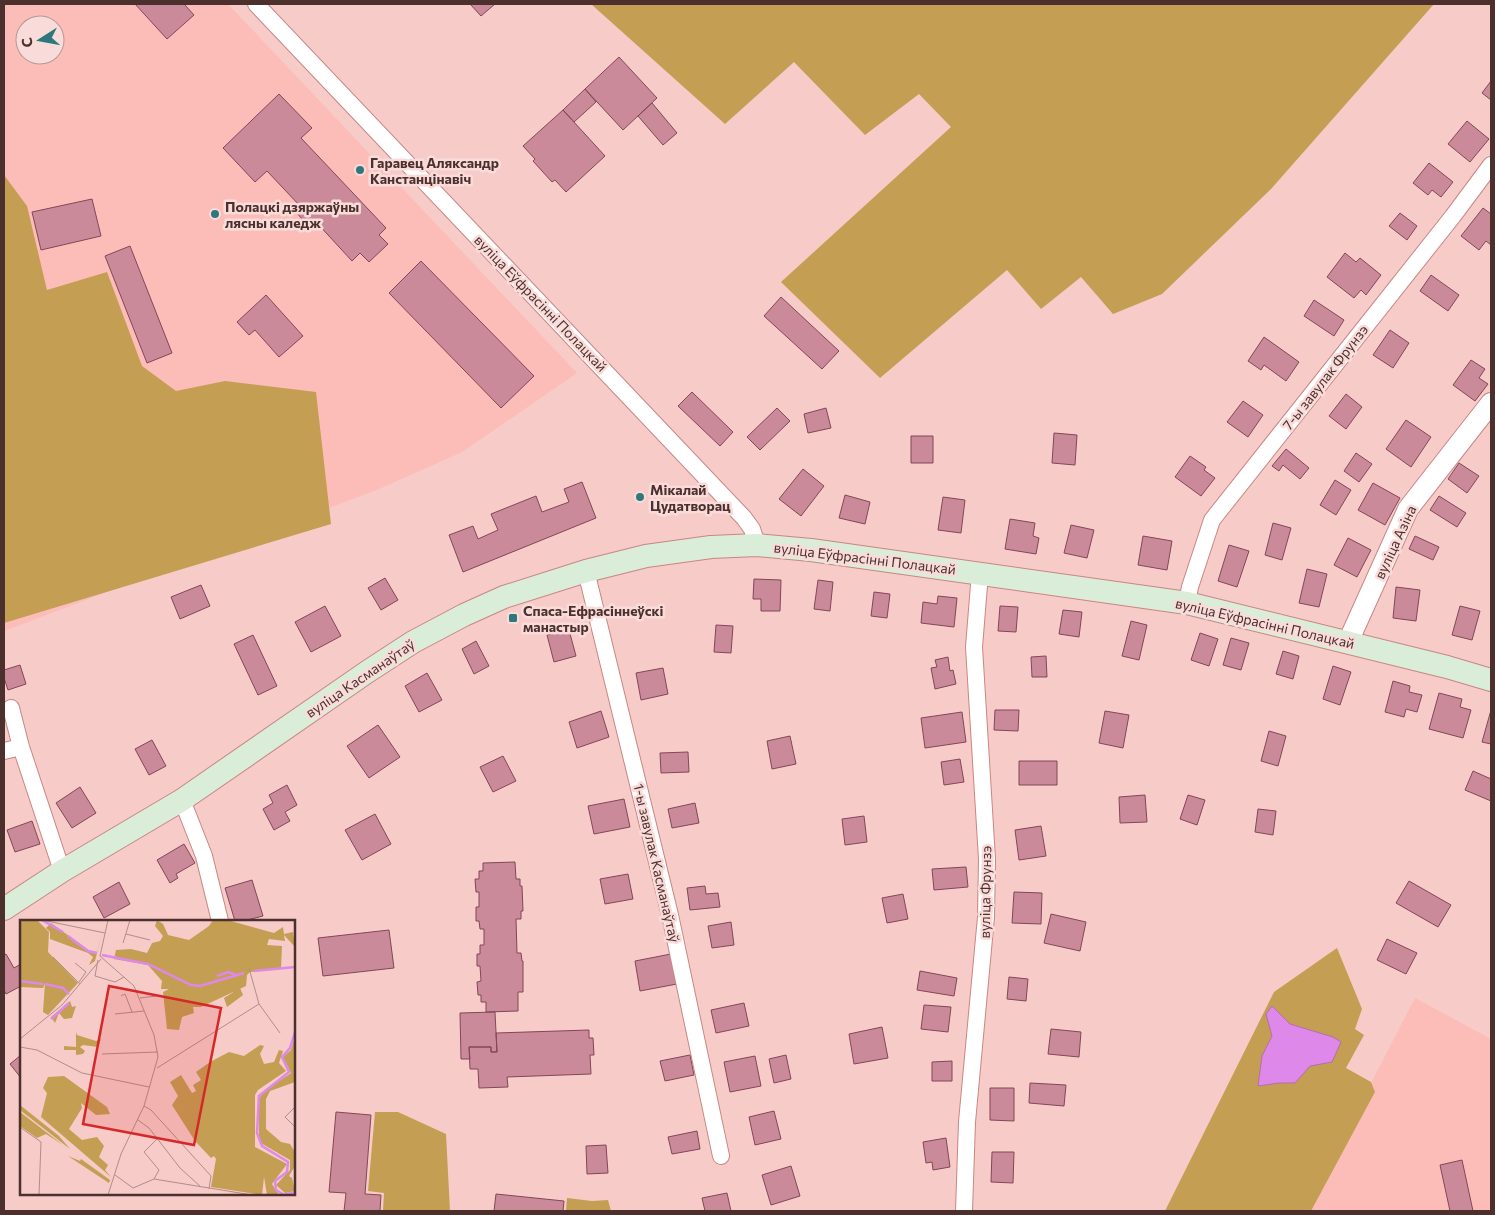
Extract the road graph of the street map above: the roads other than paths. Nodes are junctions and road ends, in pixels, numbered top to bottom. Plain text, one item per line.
1 (256, 4) edge
2 (1491, 165) edge
3 (1491, 403) edge
4 (757, 545) junction
5 (586, 571) junction
6 (980, 573) junction
7 (1187, 603) junction
8 (1348, 642) junction
9 (1491, 680) edge
10 (11, 708) dead end
11 (21, 747) junction
12 (4, 751) edge
13 (182, 800) junction
14 (62, 871) junction
15 (4, 909) edge
16 (220, 920) edge
17 (721, 1156) dead end
18 (964, 1211) edge

1 - 4 street, вуліца Еўфрасінні Полацкай
2 - 7 street, 7-ы завулак Фрунзэ
3 - 8 street, вуліца Азіна
4 - 5 main road, вуліца Касманаўтаў
4 - 6 main road, вуліца Еўфрасінні Полацкай
5 - 13 main road, вуліца Касманаўтаў
5 - 17 street, 1-ы завулак Касманаўтаў
6 - 7 main road, вуліца Еўфрасінні Полацкай
6 - 18 street, вуліца Фрунзэ
7 - 8 main road, вуліца Еўфрасінні Полацкай
8 - 9 main road, вуліца Еўфрасінні Полацкай
10 - 11 street
11 - 12 street
11 - 14 street
13 - 14 main road, вуліца Касманаўтаў
13 - 16 street
14 - 15 main road, вуліца Касманаўтаў

